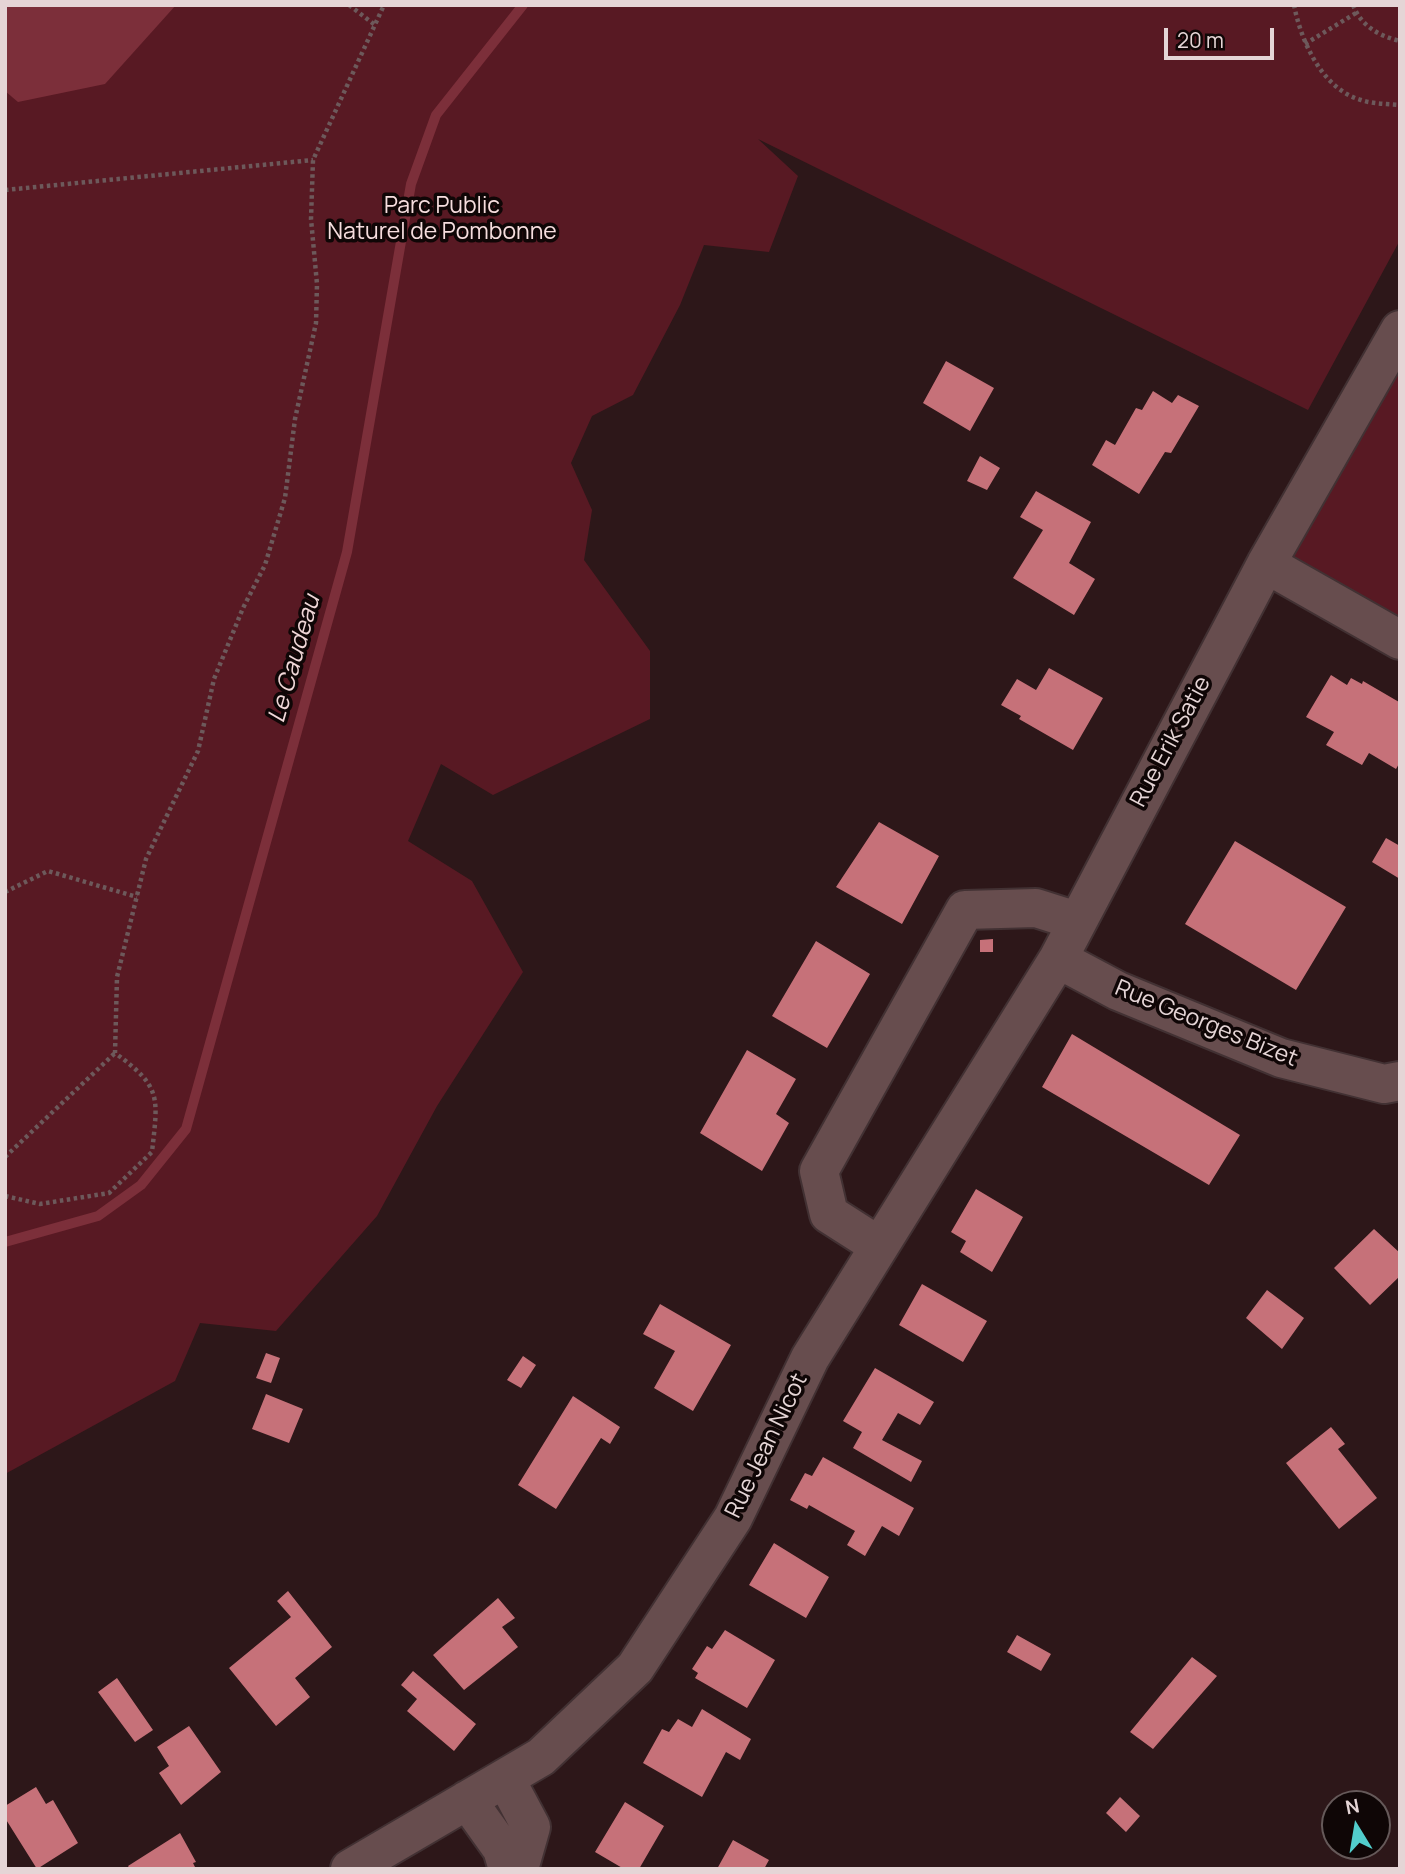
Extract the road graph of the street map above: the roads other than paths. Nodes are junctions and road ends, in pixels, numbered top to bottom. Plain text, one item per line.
1 (1400, 330) edge
2 (1266, 564) junction
3 (1400, 640) edge
4 (1077, 920) junction
5 (1058, 959) junction
6 (1400, 1081) edge
7 (879, 1246) junction
8 (505, 1778) junction
9 (467, 1800) junction
10 (350, 1869) edge
11 (508, 1869) edge
12 (520, 1869) edge

1 - 2 street, Rue Erik Satie
2 - 3 street
2 - 4 street, Rue Erik Satie
4 - 5 street, Rue Jean Nicot
4 - 7 street
5 - 6 street, Rue Georges Bizet
5 - 7 street, Rue Jean Nicot
7 - 8 street, Rue Jean Nicot
8 - 9 street, Rue Jean Nicot
8 - 12 street
9 - 10 street, Rue Jean Nicot
9 - 11 street

